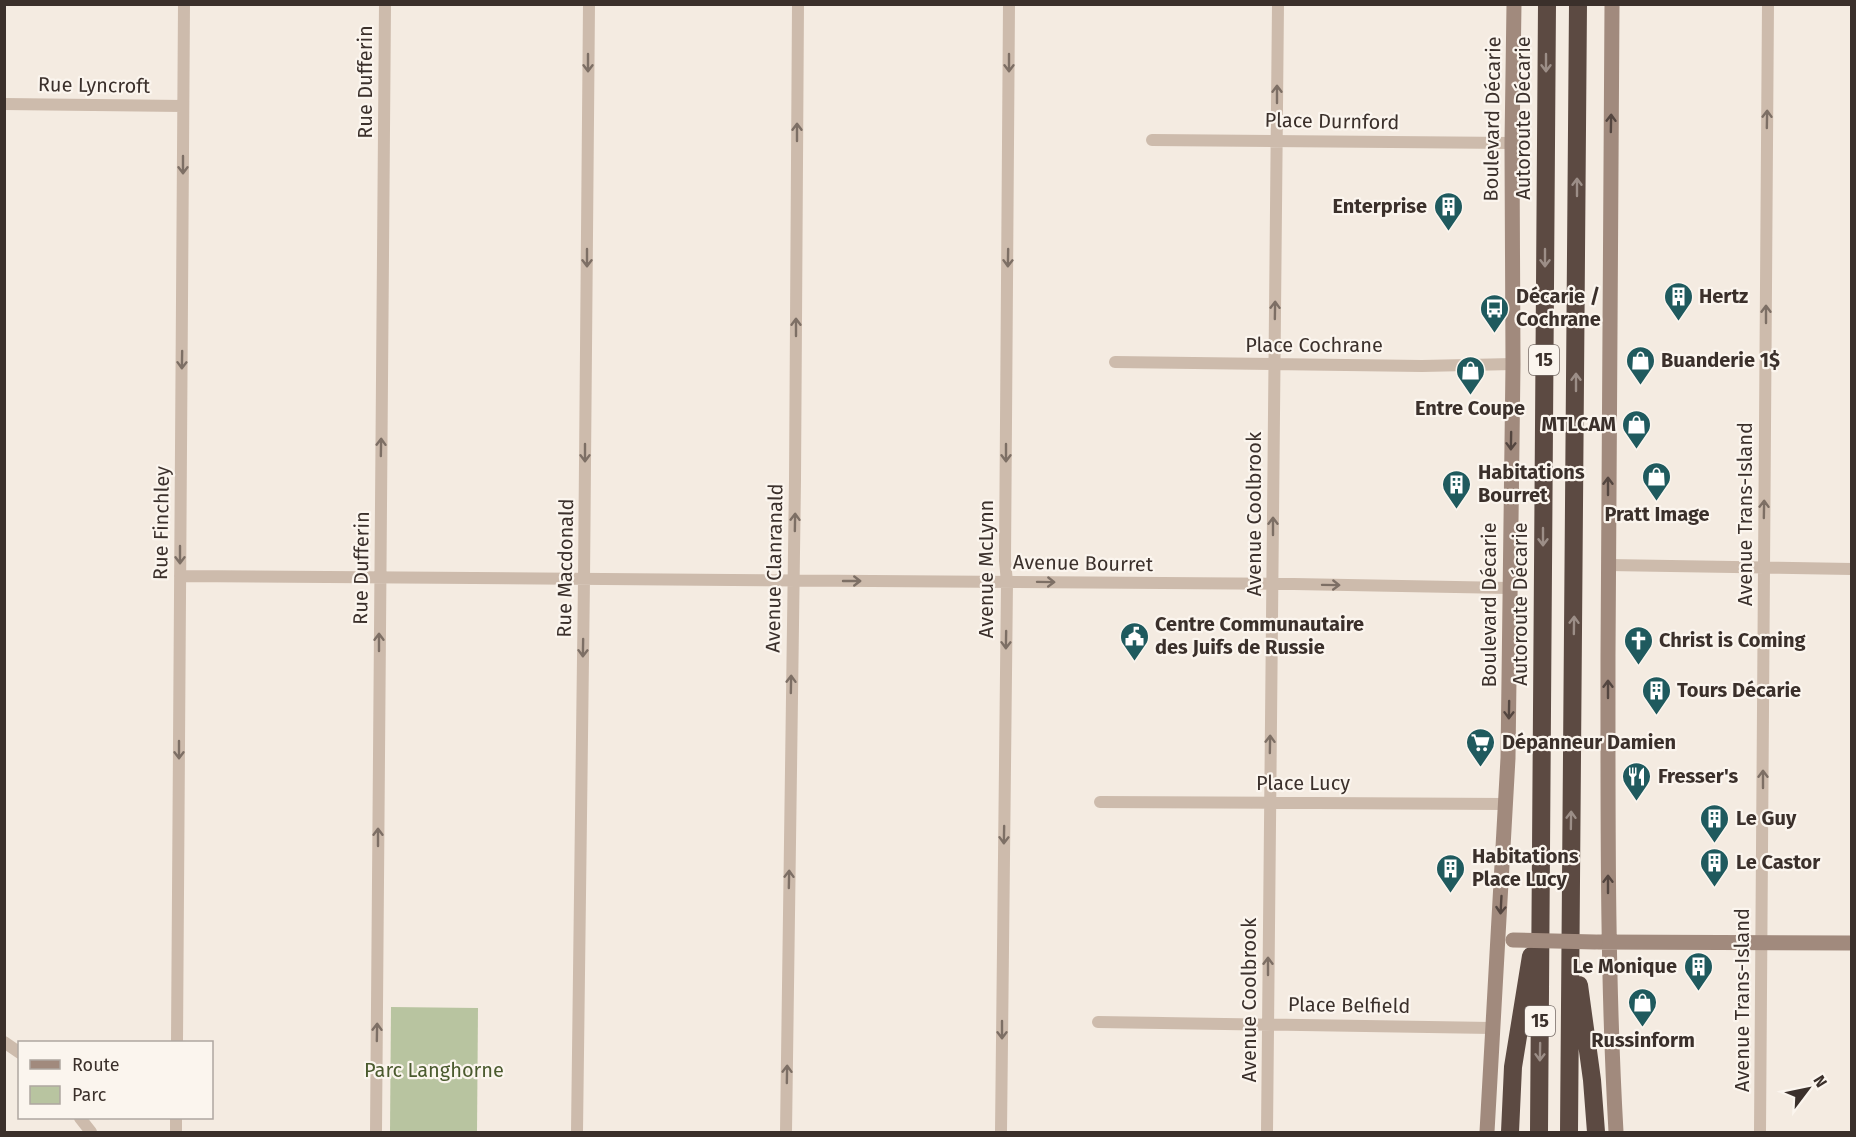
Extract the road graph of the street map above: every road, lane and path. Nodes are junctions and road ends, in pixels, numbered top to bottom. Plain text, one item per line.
1 (184, 4) edge
2 (385, 4) edge
3 (589, 4) edge
4 (798, 4) edge
5 (1010, 4) edge
6 (1278, 4) edge
7 (1514, 4) edge
8 (1547, 4) edge
9 (1578, 4) edge
10 (1612, 4) edge
11 (1768, 4) edge
12 (4, 104) edge
13 (183, 106) junction
14 (1152, 140) dead end
15 (1276, 140) junction
16 (1512, 143) junction
17 (1115, 362) dead end
18 (1274, 364) junction
19 (1513, 364) junction
20 (1608, 565) junction
21 (1764, 567) junction
22 (1851, 569) edge
23 (180, 576) junction
24 (380, 578) junction
25 (584, 579) junction
26 (793, 581) junction
27 (1008, 582) junction
28 (1273, 585) junction
29 (1509, 588) junction
30 (1100, 802) dead end
31 (1270, 803) junction
32 (1506, 804) junction
33 (1539, 910) junction
34 (1570, 921) junction
35 (1506, 940) junction
36 (1602, 942) junction
37 (1761, 943) junction
38 (1851, 944) edge
39 (1098, 1022) dead end
40 (1268, 1024) junction
41 (1492, 1028) junction
42 (177, 1041) edge
43 (4, 1042) edge
44 (18, 1052) edge
45 (81, 1119) edge
46 (91, 1132) edge
47 (376, 1132) edge
48 (577, 1132) edge
49 (786, 1132) edge
50 (1001, 1132) edge
51 (1267, 1132) edge
52 (1487, 1132) edge
53 (1510, 1132) edge
54 (1539, 1132) edge
55 (1569, 1132) edge
56 (1596, 1132) edge
57 (1616, 1132) edge
58 (1760, 1132) edge

1 - 13 street, Rue Finchley
24 -> 2 street, Rue Dufferin
3 -> 25 street, Rue Macdonald
26 -> 4 street, Avenue Clanranald
5 -> 27 street, Avenue McLynn
15 -> 6 street, Avenue Coolbrook
7 - 16 main road, Boulevard Décarie
8 -> 33 highway, Autoroute Décarie / 15
34 -> 9 highway, 15
20 -> 10 main road
21 -> 11 street, Avenue Trans-Island
12 - 13 street, Rue Lyncroft
13 -> 23 street, Rue Finchley
14 - 15 street, Place Durnford
15 - 16 street, Place Durnford
18 -> 15 street, Avenue Coolbrook
16 - 19 main road, Boulevard Décarie
17 - 18 street, Place Cochrane
18 - 19 street, Place Cochrane
28 -> 18 street, Avenue Coolbrook
19 -> 29 main road, Boulevard Décarie
20 - 21 street
36 -> 20 main road
21 - 22 street
37 -> 21 street, Avenue Trans-Island
23 - 24 street, Avenue Bourret
23 -> 42 street, Rue Finchley
24 - 25 street, Avenue Bourret
47 -> 24 street, Rue Dufferin
25 - 26 street, Avenue Bourret
25 -> 48 street, Rue Macdonald
26 -> 27 street, Avenue Bourret
49 -> 26 street, Avenue Clanranald
27 -> 28 street, Avenue Bourret
27 -> 50 street, Avenue McLynn
28 -> 29 street, Avenue Bourret
31 -> 28 street, Avenue Coolbrook
29 -> 32 main road, Boulevard Décarie
30 - 31 street, Place Lucy
31 - 32 street, Place Lucy
40 -> 31 street, Avenue Coolbrook
32 -> 35 main road, Boulevard Décarie
33 - 53 highway
33 -> 54 highway, Autoroute Décarie / 15
34 - 55 highway, 15
34 - 56 highway
35 - 36 main road, bridge
35 - 41 main road, Boulevard Décarie
36 - 37 main road
36 - 57 main road
37 - 38 main road
37 - 58 street, Avenue Trans-Island
39 - 40 street, Place Belfield
40 - 41 street, Place Belfield
40 - 51 street, Avenue Coolbrook
41 - 52 main road, Boulevard Décarie
43 - 44 street
45 - 46 street

